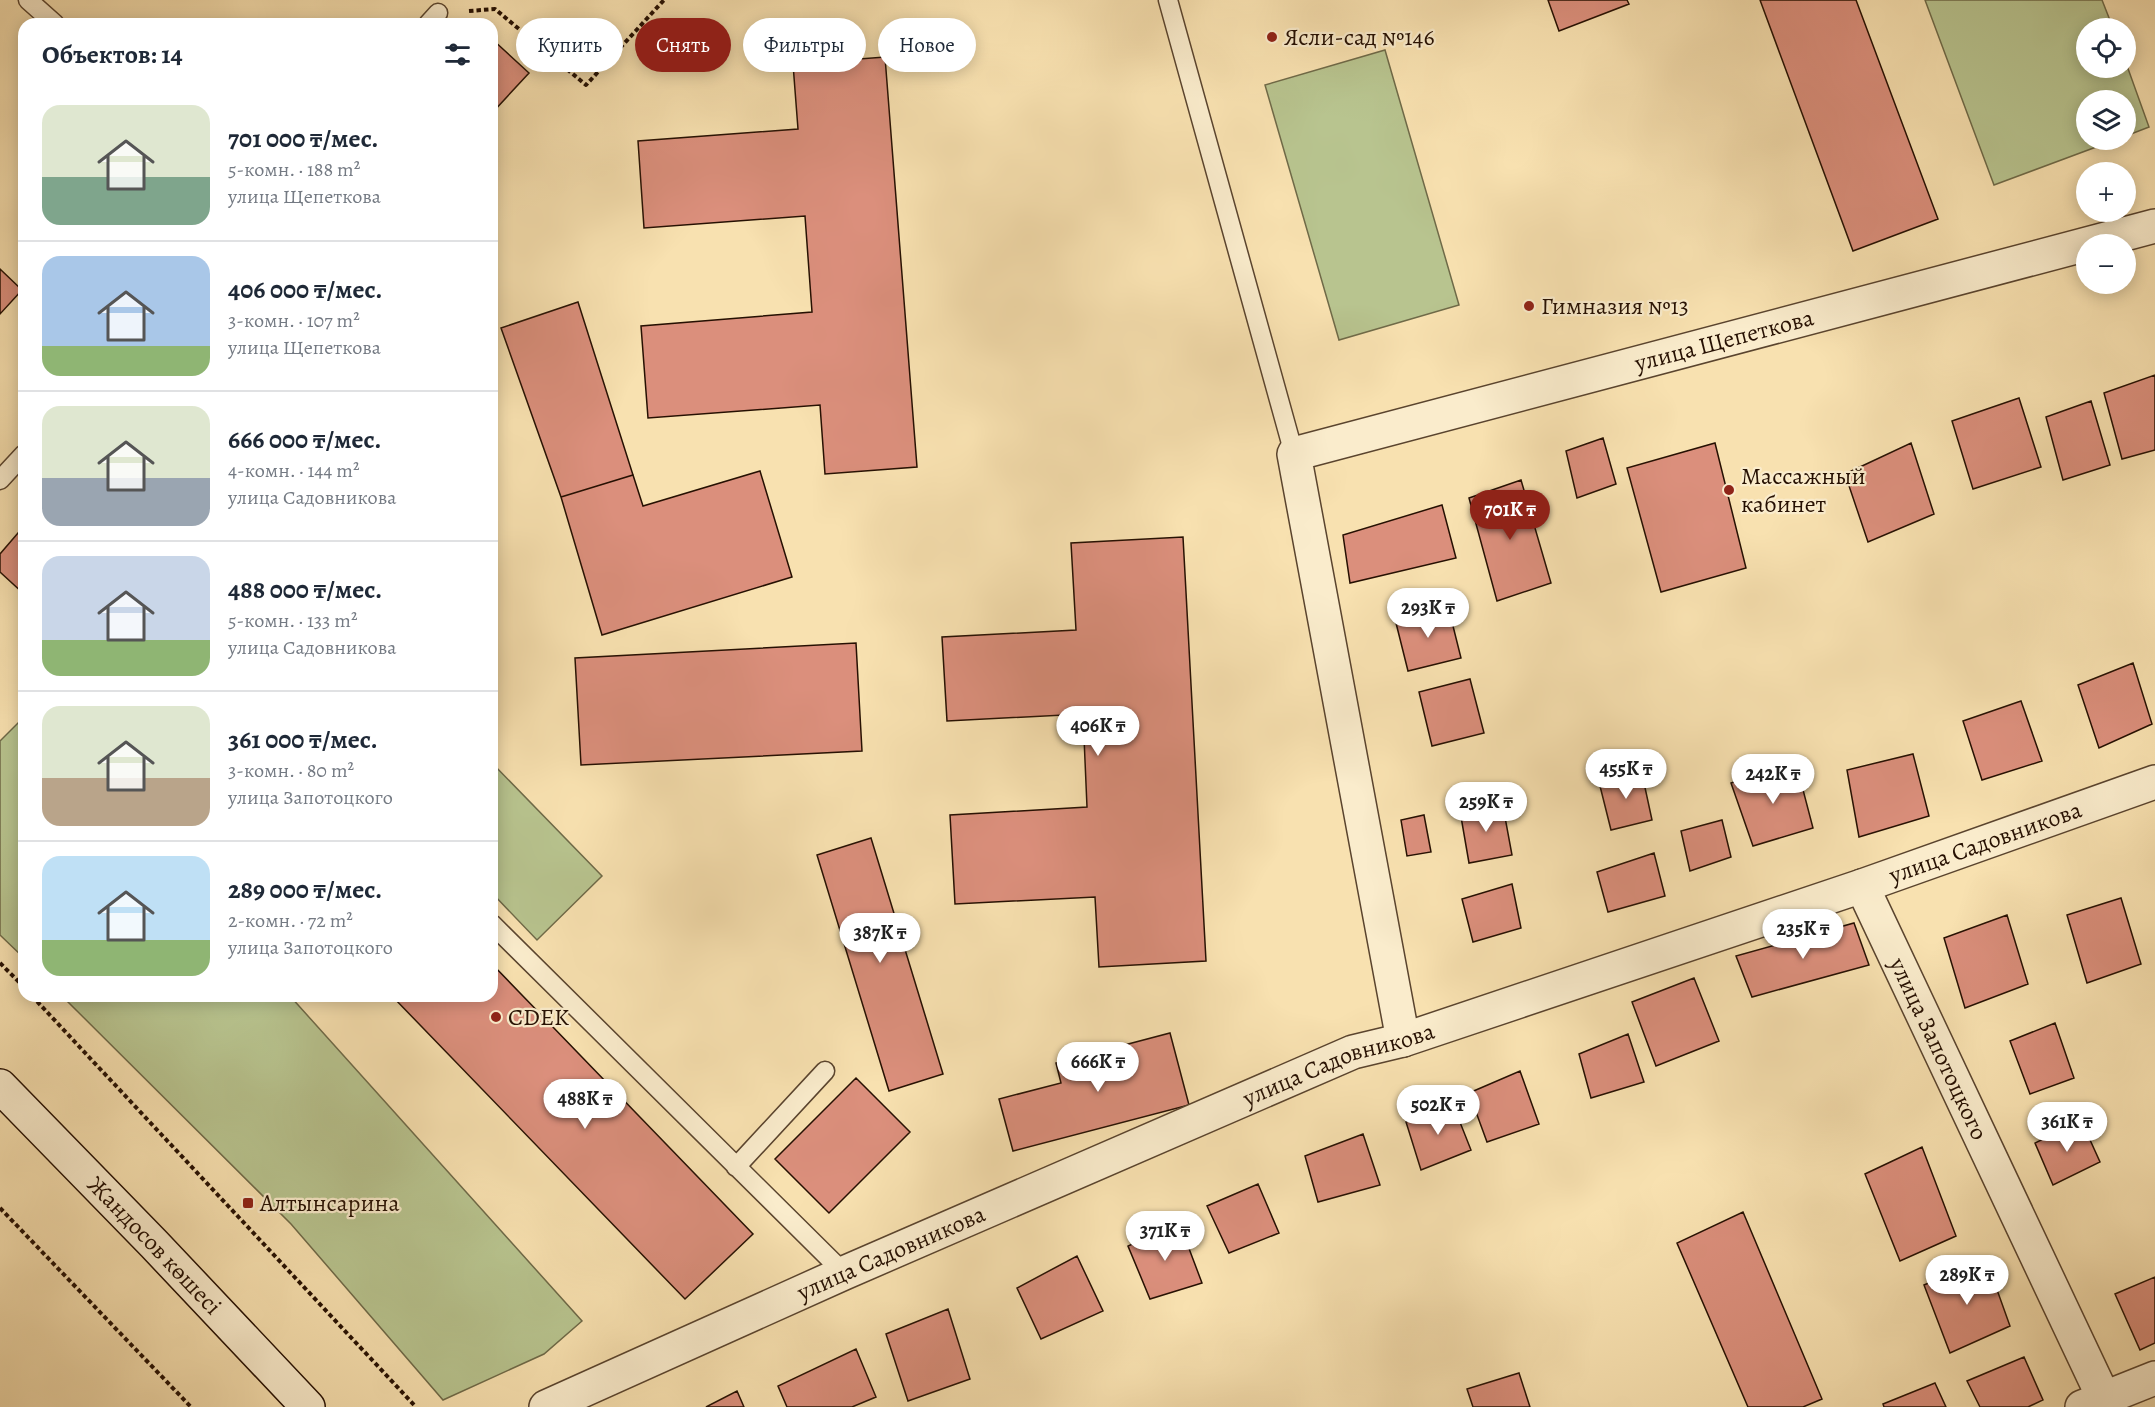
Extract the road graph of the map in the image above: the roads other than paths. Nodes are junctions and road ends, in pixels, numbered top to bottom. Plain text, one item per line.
1 (28, 0) edge
2 (1168, 0) edge
3 (48, 18) edge
4 (2155, 226) edge
5 (1294, 454) junction
6 (18, 463) edge
7 (0, 480) edge
8 (2155, 782) edge
9 (1862, 886) junction
10 (498, 930) edge
11 (1403, 1040) junction
12 (825, 1071) dead end
13 (0, 1086) edge
14 (736, 1167) junction
15 (844, 1273) junction
16 (2155, 1378) edge
17 (2098, 1404) edge
18 (308, 1407) edge
19 (546, 1407) edge

1 - 3 lane
2 - 5 lane
4 - 5 street, улица Щепеткова
5 - 11 street
6 - 7 lane
8 - 9 street, улица Садовникова
9 - 11 street, улица Садовникова
9 - 17 street, улица Запотоцкого
10 - 14 lane
11 - 15 street, улица Садовникова
12 - 14 lane
13 - 18 street, Жандосов көшесі
14 - 15 lane
15 - 19 street, улица Садовникова
16 - 17 street

